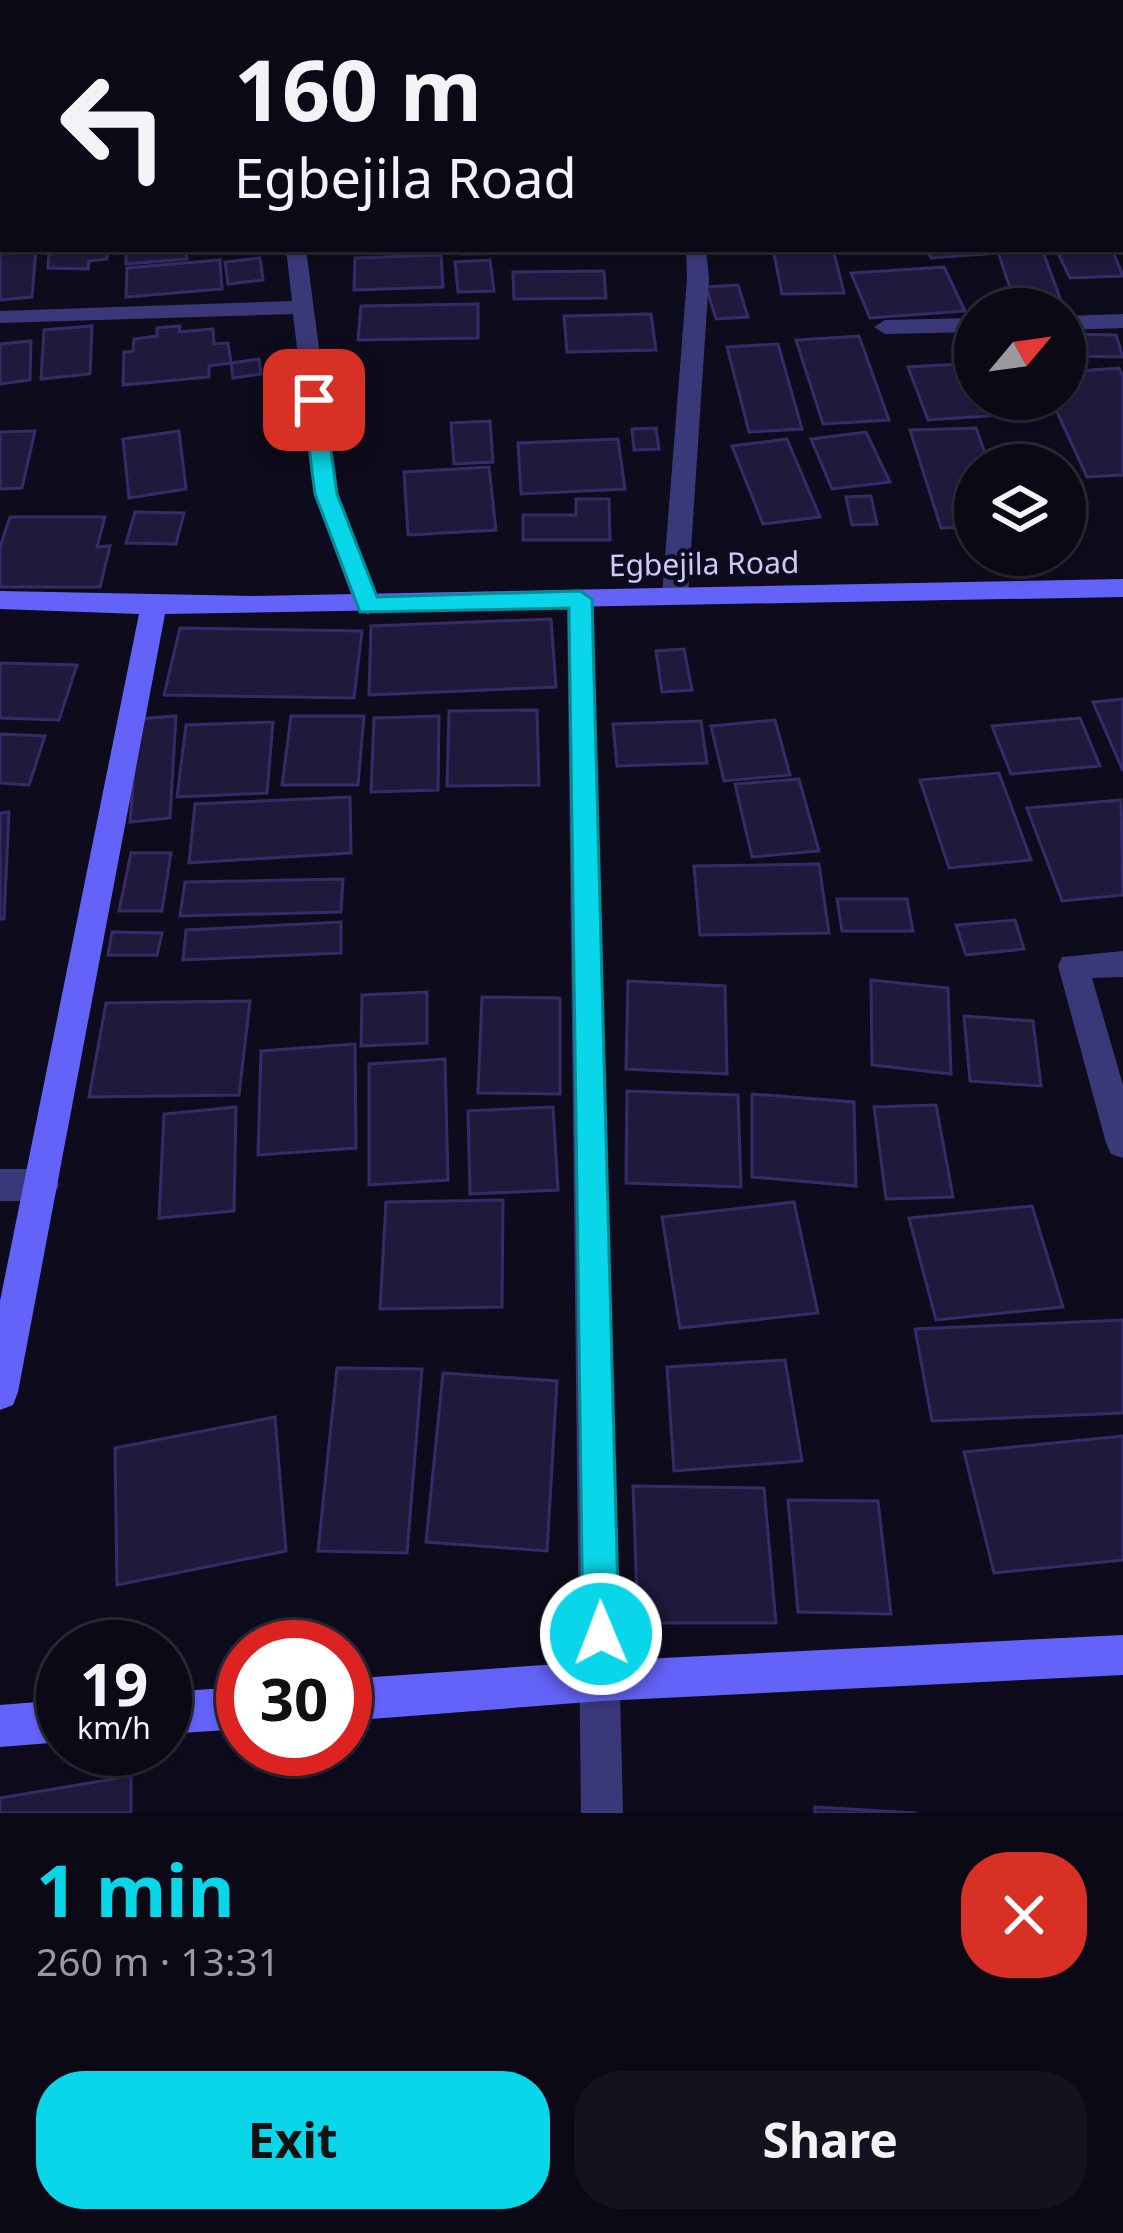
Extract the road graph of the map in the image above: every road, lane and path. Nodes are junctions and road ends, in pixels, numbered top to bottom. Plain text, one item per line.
1 (296, 252) edge
2 (696, 252) edge
3 (301, 307) junction
4 (0, 316) edge
5 (1123, 322) edge
6 (1086, 323) edge
7 (954, 325) edge
8 (885, 327) dead end
9 (1123, 588) edge
10 (675, 595) junction
11 (580, 599) junction
12 (0, 600) edge
13 (368, 606) junction
14 (153, 608) junction
15 (1123, 964) edge
16 (1123, 1143) edge
17 (0, 1185) edge
18 (42, 1185) junction
19 (0, 1393) edge
20 (1123, 1654) edge
21 (602, 1681) junction
22 (372, 1698) edge
23 (36, 1723) edge
24 (0, 1726) edge
25 (602, 1813) edge

1 - 3 street
2 - 10 street
3 - 4 street
3 - 13 street
5 - 6 street
7 - 8 street
9 - 10 street, Egbejila Road
10 - 11 street, Egbejila Road
11 - 13 street, Egbejila Road
11 - 21 street
12 - 14 street, Egbejila Road
13 - 14 street, Egbejila Road
14 - 18 street
15 - 16 street
17 - 18 street
18 - 19 street
20 - 21 street
21 - 22 street
21 - 25 street
23 - 24 street

